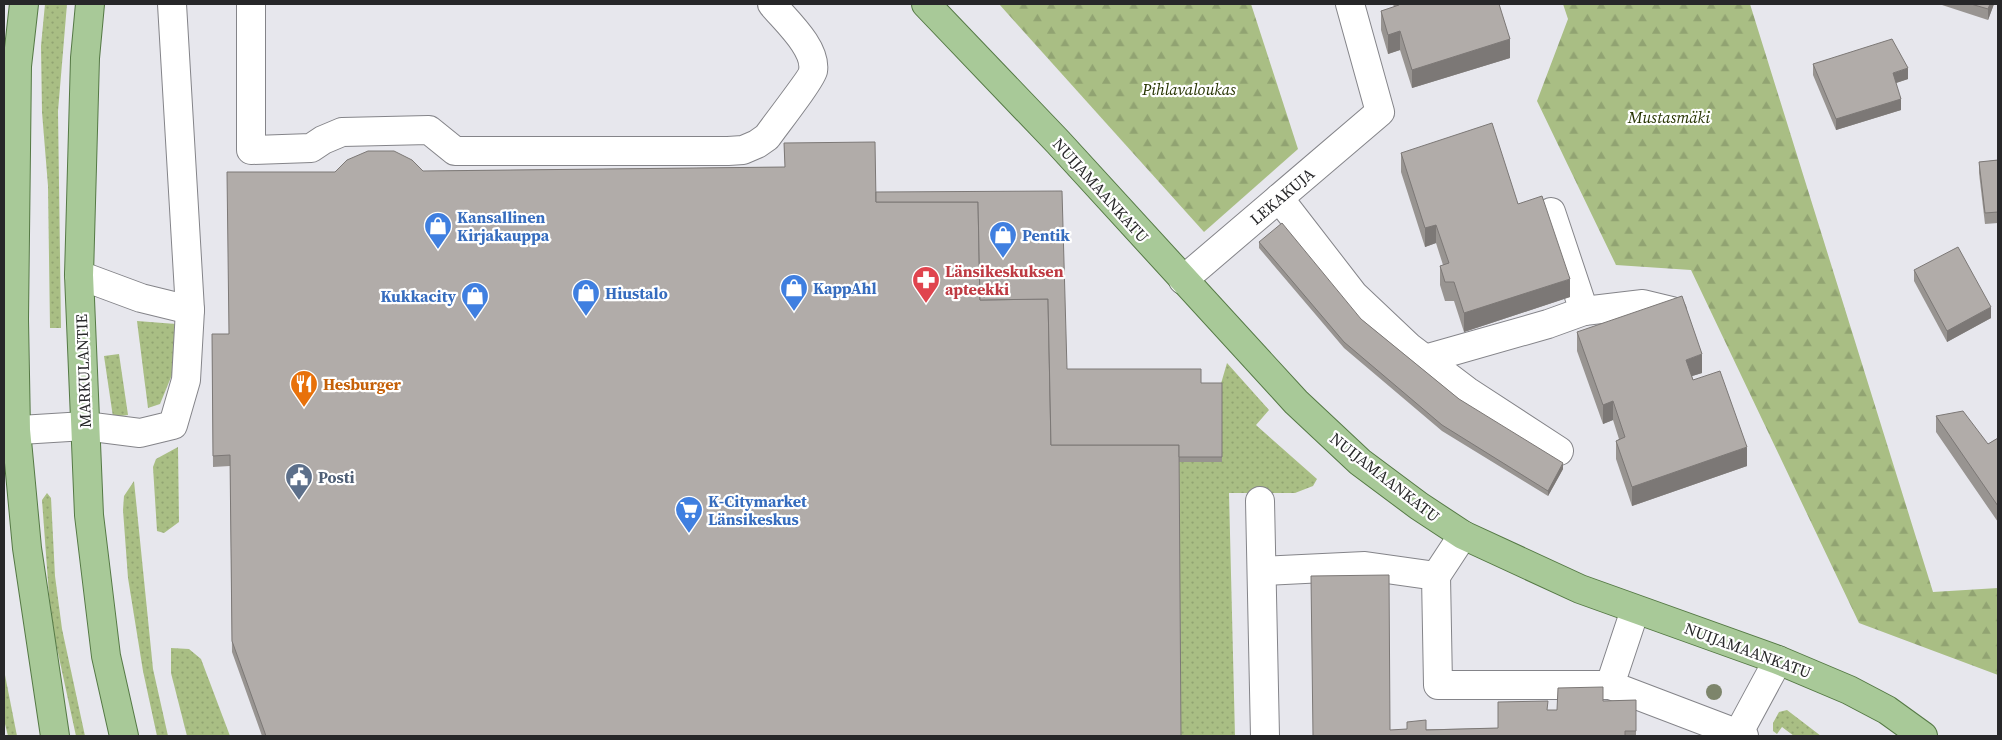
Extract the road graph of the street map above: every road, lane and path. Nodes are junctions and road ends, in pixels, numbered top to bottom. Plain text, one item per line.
1 (24, 4) edge
2 (90, 4) edge
3 (172, 4) edge
4 (251, 4) edge
5 (772, 4) edge
6 (926, 4) edge
7 (1350, 4) edge
8 (1279, 198) junction
9 (1552, 212) dead end
10 (79, 275) junction
11 (1183, 280) junction
12 (190, 310) junction
13 (1672, 311) edge
14 (1584, 312) junction
15 (1425, 359) junction
16 (85, 426) junction
17 (10, 430) edge
18 (1559, 451) dead end
19 (1260, 501) dead end
20 (1463, 535) junction
21 (1262, 571) junction
22 (1436, 576) junction
23 (1636, 610) junction
24 (1778, 660) junction
25 (1610, 685) junction
26 (1697, 728) edge
27 (1739, 735) edge
28 (55, 736) edge
29 (124, 736) edge
30 (1265, 736) edge
31 (1923, 736) edge

1 - 17 main road
2 - 10 main road, MARKULANTIE
3 - 12 street
4 - 5 street
6 - 11 main road, NUIJAMAANKATU
7 - 8 street, LEKAKUJA
8 - 11 street, LEKAKUJA
8 - 15 street
9 - 14 street
10 - 12 street
10 - 16 main road, MARKULANTIE
11 - 20 main road, NUIJAMAANKATU
12 - 16 street
13 - 14 street
14 - 15 street
15 - 18 street
16 - 17 street
16 - 29 main road, MARKULANTIE
17 - 28 main road
19 - 21 street
20 - 22 street
20 - 23 main road, NUIJAMAANKATU
21 - 22 street
21 - 30 street
22 - 25 street
23 - 24 main road, NUIJAMAANKATU
23 - 25 street
24 - 27 street
24 - 31 main road, NUIJAMAANKATU
25 - 26 street
26 - 27 street

